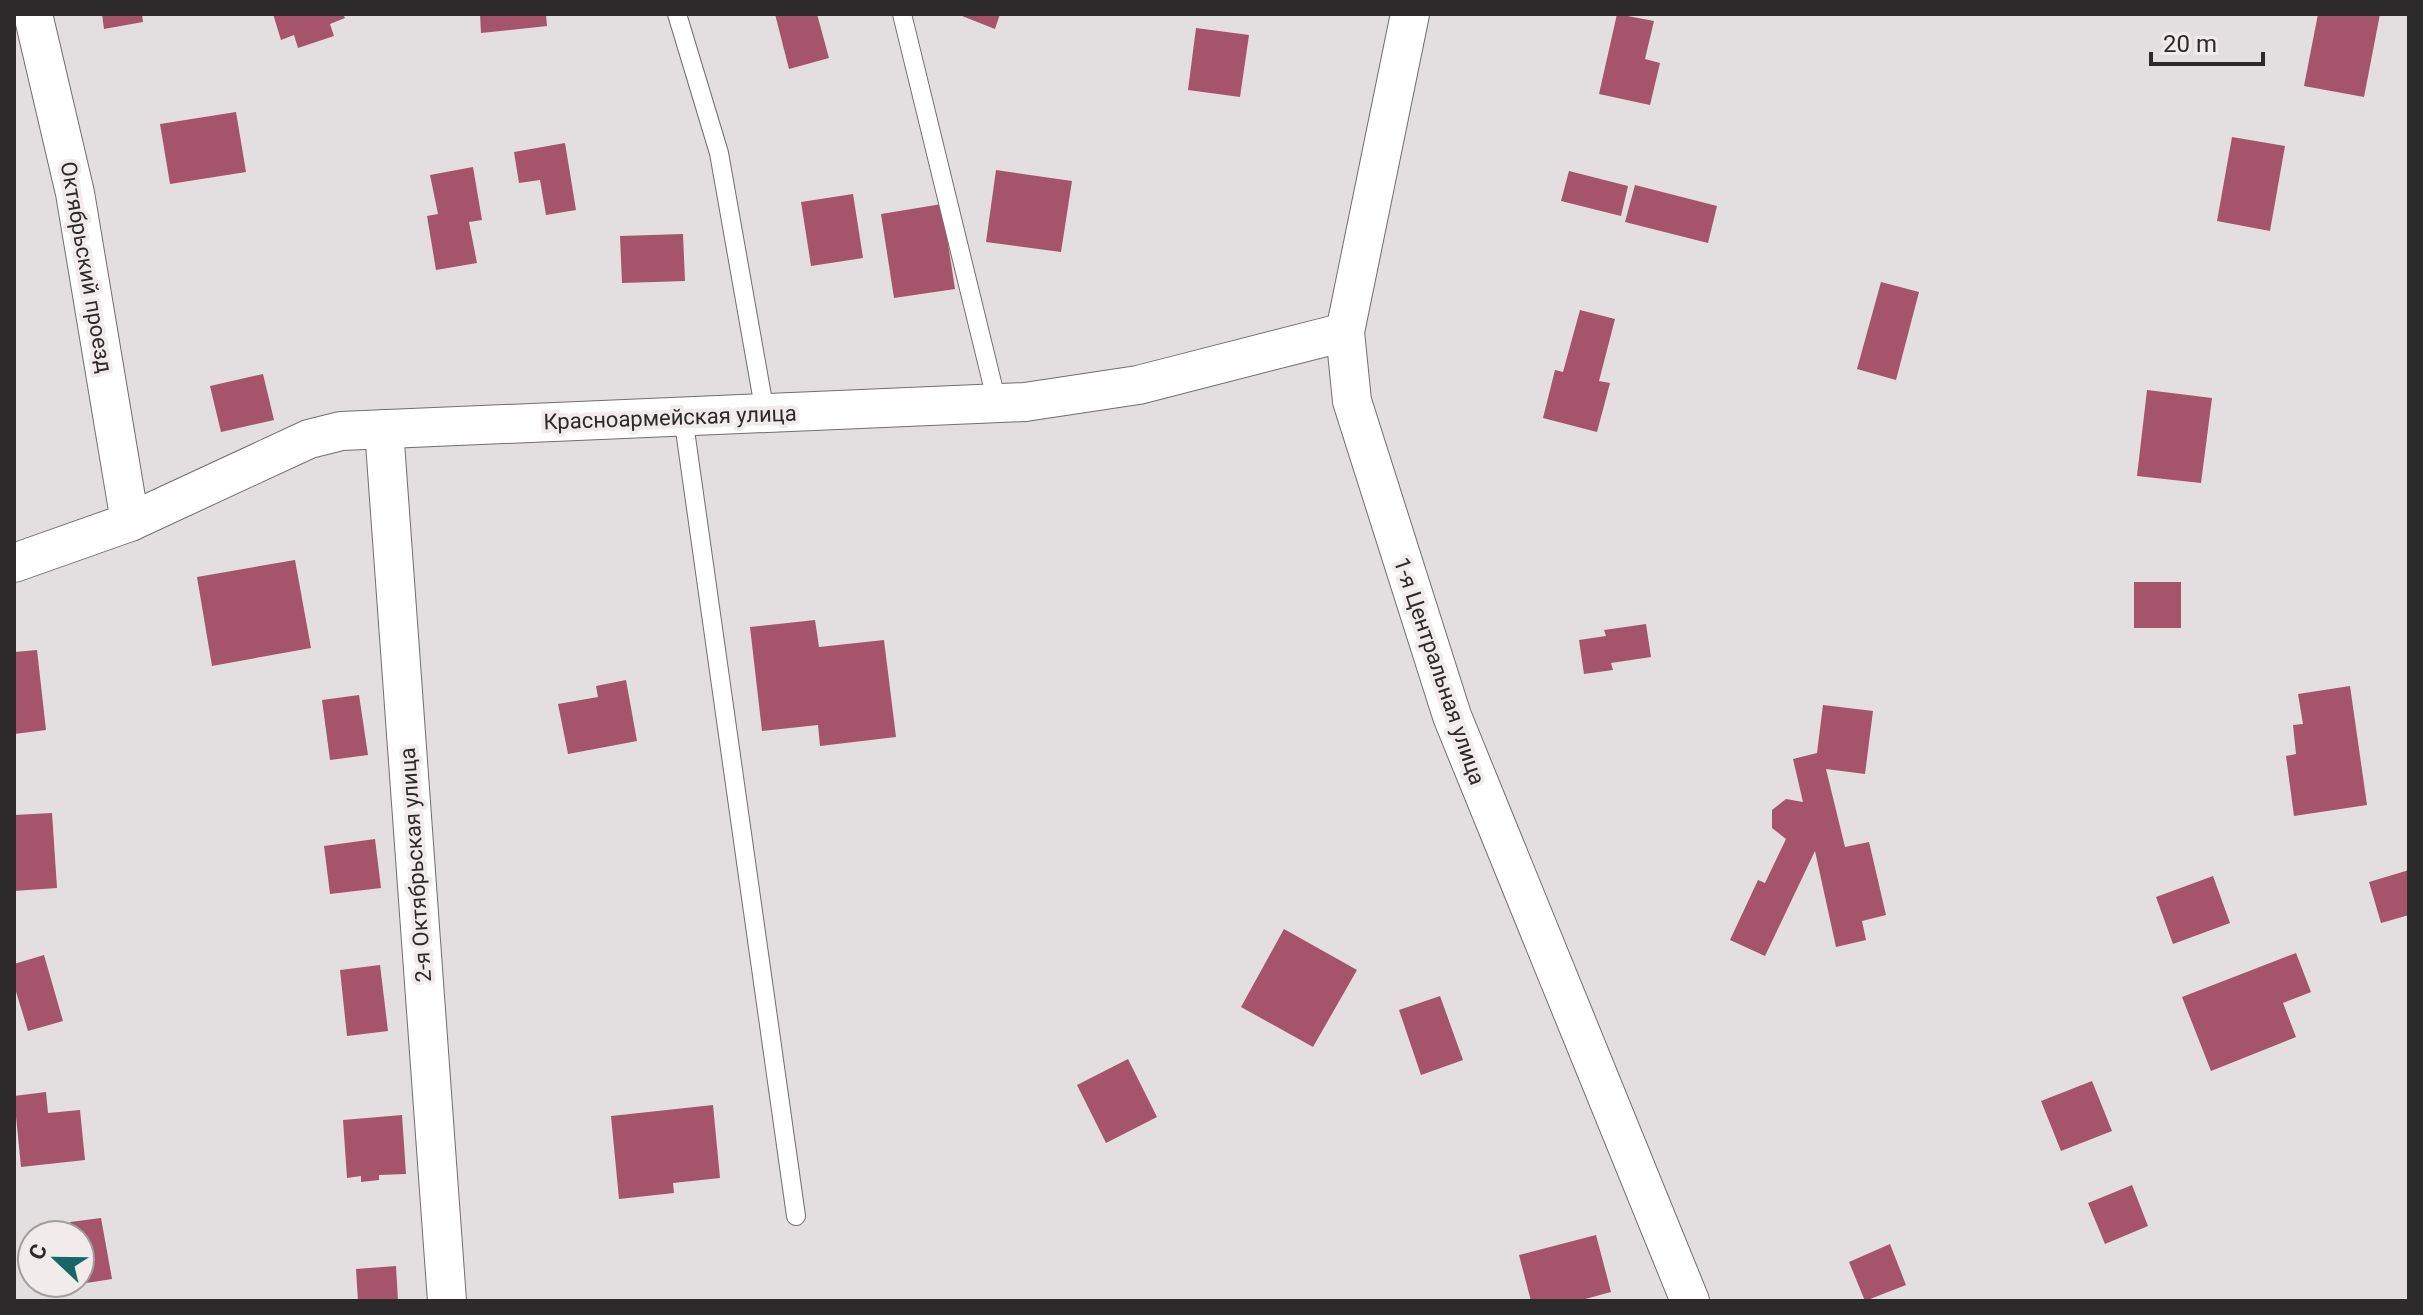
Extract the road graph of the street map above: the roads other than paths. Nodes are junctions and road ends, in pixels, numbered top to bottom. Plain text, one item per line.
1 (33, 14) edge
2 (677, 14) edge
3 (902, 14) edge
4 (1410, 14) edge
5 (1345, 332) junction
6 (997, 403) junction
7 (765, 413) junction
8 (683, 416) junction
9 (384, 429) junction
10 (130, 522) junction
11 (14, 563) edge
12 (796, 1216) dead end
13 (447, 1301) edge
14 (1690, 1301) edge

1 - 10 street, Октябрьский проезд
2 - 7 lane
3 - 6 lane
4 - 5 street, 1-я Центральная улица
5 - 6 street, Красноармейская улица
5 - 14 street, 1-я Центральная улица
6 - 7 street, Красноармейская улица
7 - 8 street, Красноармейская улица
8 - 9 street, Красноармейская улица
8 - 12 lane
9 - 10 street, Красноармейская улица
9 - 13 street, 2-я Октябрьская улица
10 - 11 street, Красноармейская улица

